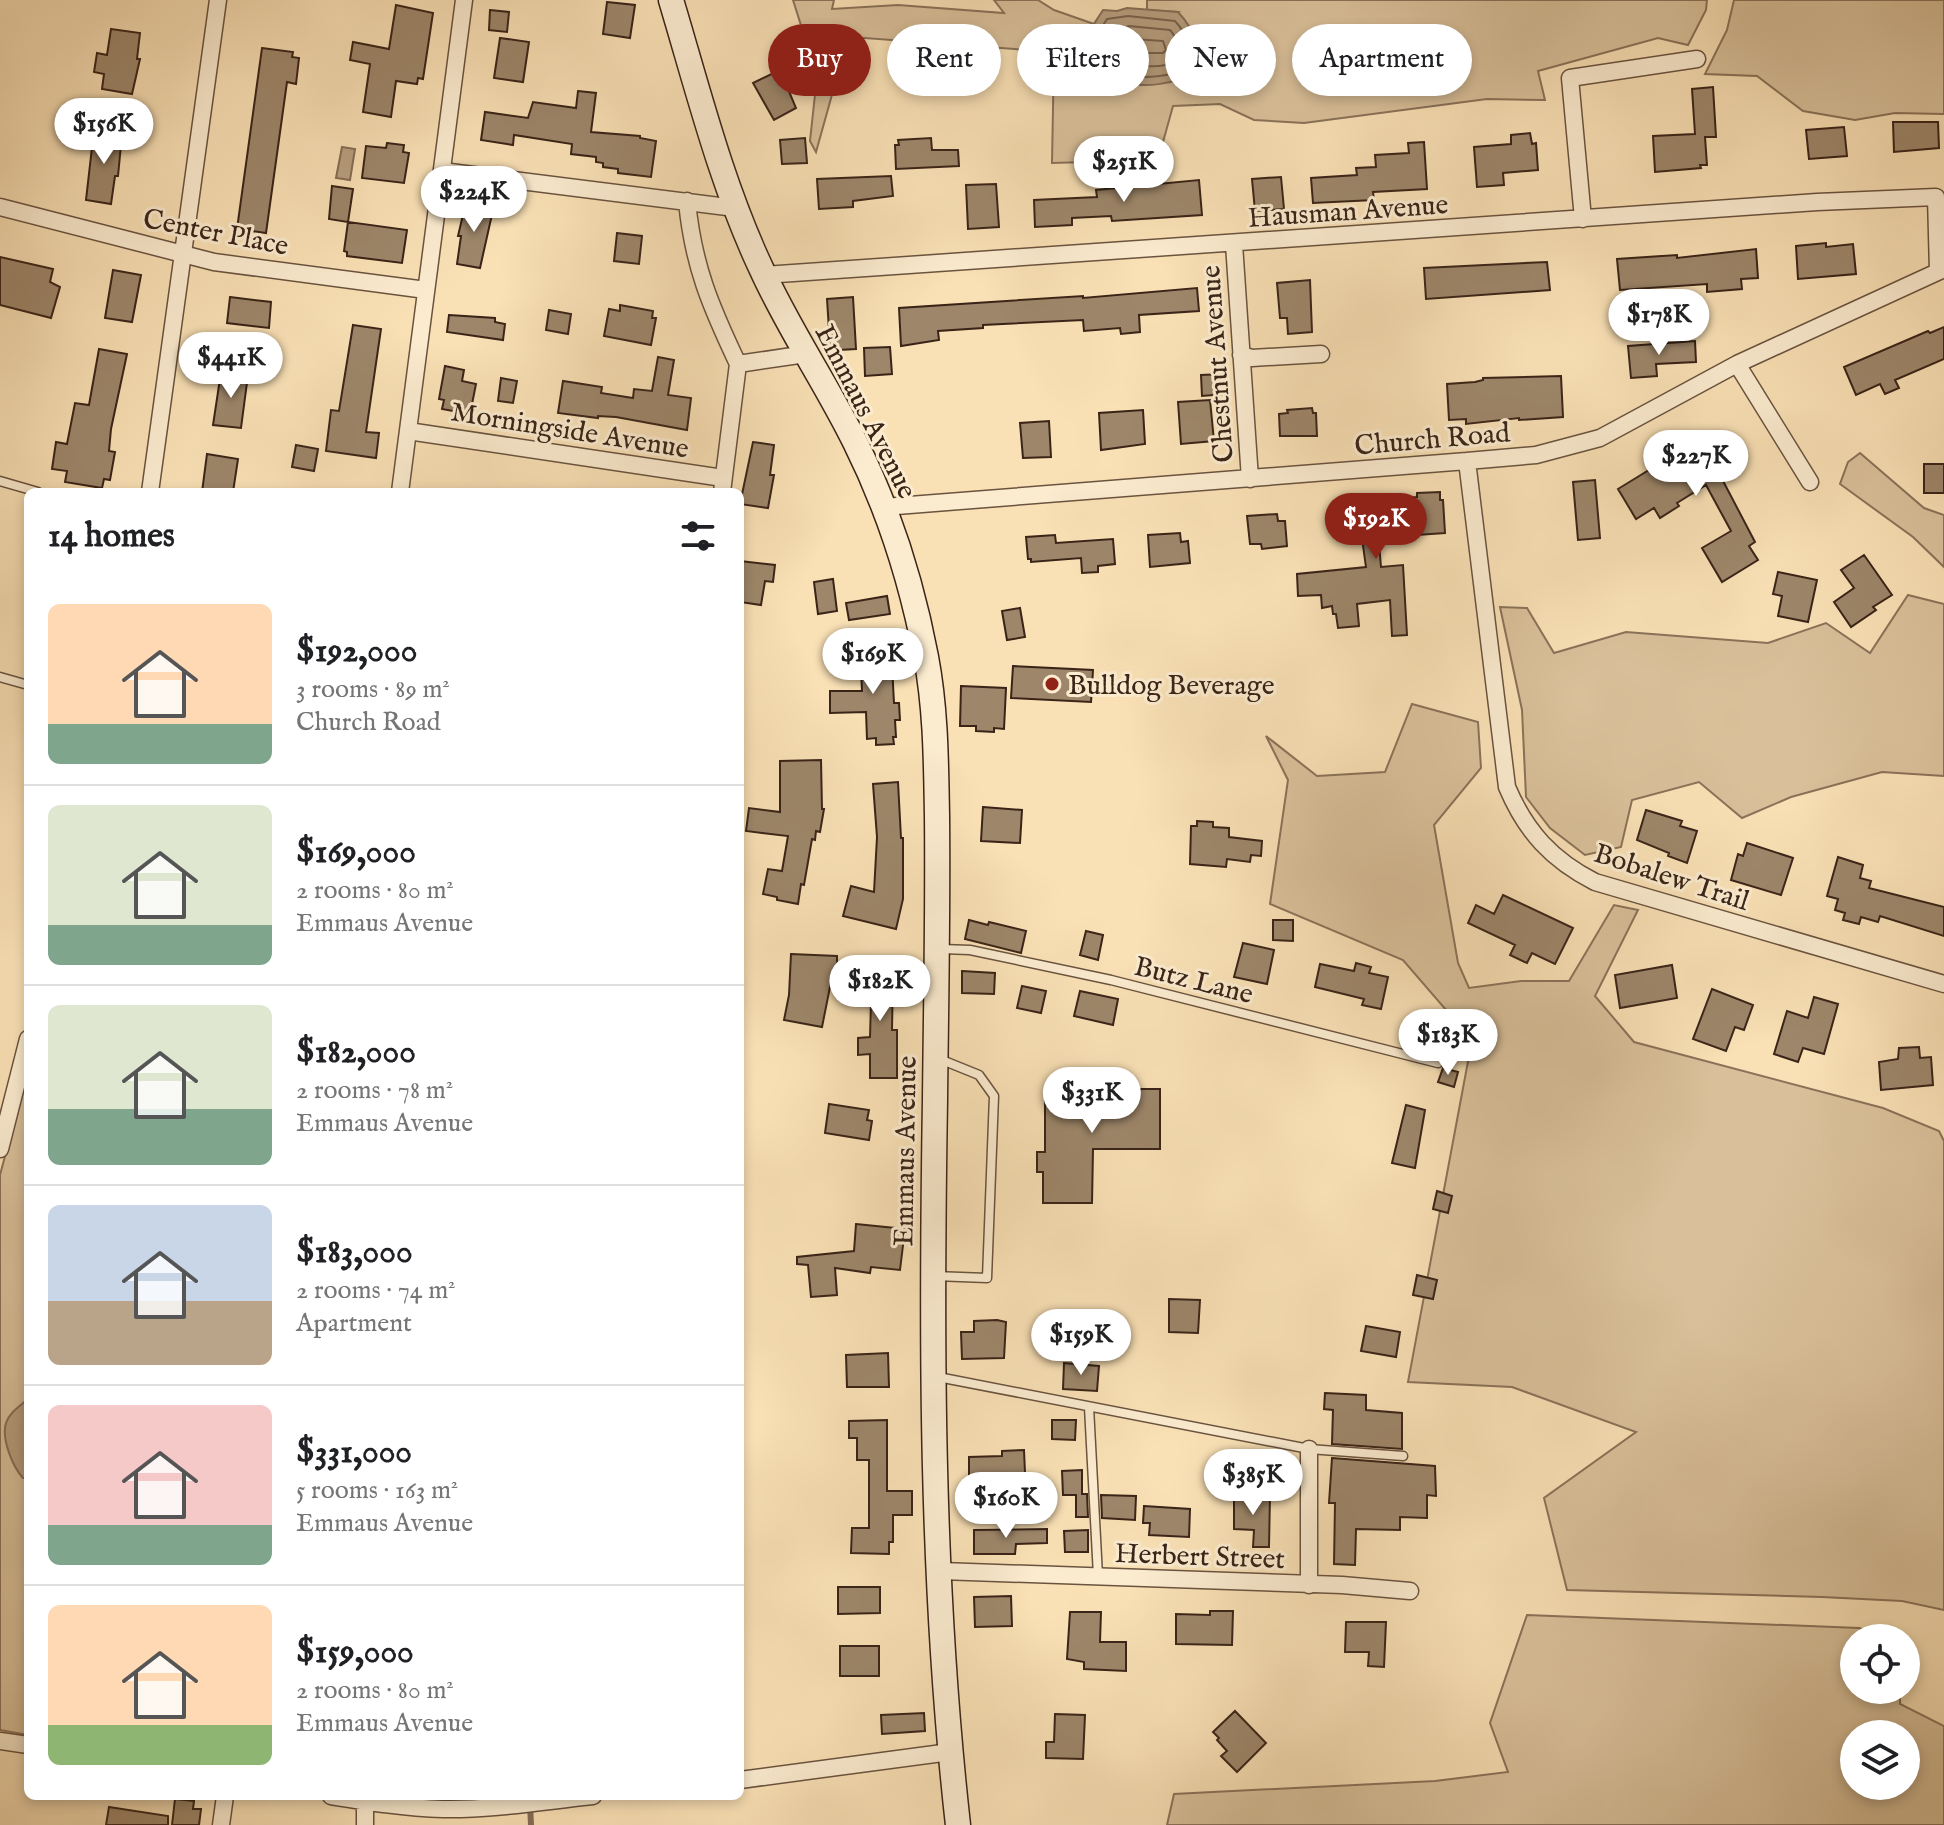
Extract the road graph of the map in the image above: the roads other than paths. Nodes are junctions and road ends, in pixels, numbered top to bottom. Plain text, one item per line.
1 (218, 0) edge
2 (464, 0) edge
3 (671, 0) edge
4 (1697, 59) dead end
5 (442, 171) junction
6 (687, 201) junction
7 (0, 207) edge
8 (735, 208) junction
9 (1583, 219) junction
10 (1234, 244) junction
11 (183, 254) junction
12 (1941, 270) edge
13 (764, 275) junction
14 (426, 290) junction
15 (806, 354) junction
16 (1321, 354) dead end
17 (1241, 355) junction
18 (738, 364) junction
19 (1737, 364) junction
20 (408, 431) junction
21 (1467, 461) junction
22 (1250, 479) junction
23 (0, 481) edge
24 (1810, 482) dead end
25 (722, 485) edge
26 (24, 488) edge
27 (151, 488) edge
28 (401, 488) edge
29 (884, 507) junction
30 (0, 677) edge
31 (24, 684) edge
32 (937, 949) junction
33 (1944, 984) edge
34 (24, 1055) edge
35 (935, 1057) junction
36 (1438, 1063) dead end
37 (0, 1149) edge
38 (933, 1276) junction
39 (933, 1376) junction
40 (1089, 1407) junction
41 (1309, 1449) junction
42 (1403, 1456) dead end
43 (941, 1571) junction
44 (1098, 1577) junction
45 (1309, 1585) junction
46 (1410, 1591) dead end
47 (0, 1741) edge
48 (24, 1744) edge
49 (950, 1752) junction
50 (744, 1779) edge
51 (224, 1800) edge
52 (358, 1800) edge
53 (557, 1800) edge
54 (365, 1801) junction
55 (221, 1825) edge
56 (365, 1825) edge
57 (958, 1825) edge

1 - 11 street
2 - 5 street
3 - 8 main road, Emmaus Avenue
4 - 9 street
5 - 6 street
5 - 14 street
6 - 8 street
6 - 18 street
7 - 11 street, Center Place
8 - 13 main road, Emmaus Avenue
9 - 10 street, Hausman Avenue
9 - 12 street, Hausman Avenue
10 - 13 street, Hausman Avenue
10 - 17 street, Chestnut Avenue
11 - 14 street, Center Place
11 - 27 street
12 - 19 street, Church Road
13 - 15 main road, Emmaus Avenue
14 - 20 street
15 - 18 street
15 - 29 main road, Emmaus Avenue
16 - 17 street
17 - 22 street, Chestnut Avenue
18 - 25 street
19 - 21 street, Church Road
19 - 24 street
20 - 25 street, Morningside Avenue
20 - 28 street
21 - 22 street, Church Road
21 - 33 street, Bobalew Trail
22 - 29 street, Church Road
23 - 26 lane
29 - 32 main road, Emmaus Avenue
30 - 31 lane
32 - 35 main road, Emmaus Avenue
32 - 36 lane, Butz Lane
34 - 37 street
35 - 38 main road, Emmaus Avenue
35 - 38 lane
38 - 39 main road, Emmaus Avenue
39 - 40 lane
39 - 43 main road, Emmaus Avenue
40 - 41 lane
40 - 44 lane
41 - 42 lane
41 - 45 street
43 - 44 street, Herbert Street
43 - 49 main road, Emmaus Avenue
44 - 45 street, Herbert Street
45 - 46 street, Herbert Street
47 - 48 street
49 - 50 street
49 - 57 main road, Emmaus Avenue
51 - 55 street
52 - 54 street
53 - 54 street
54 - 56 street

